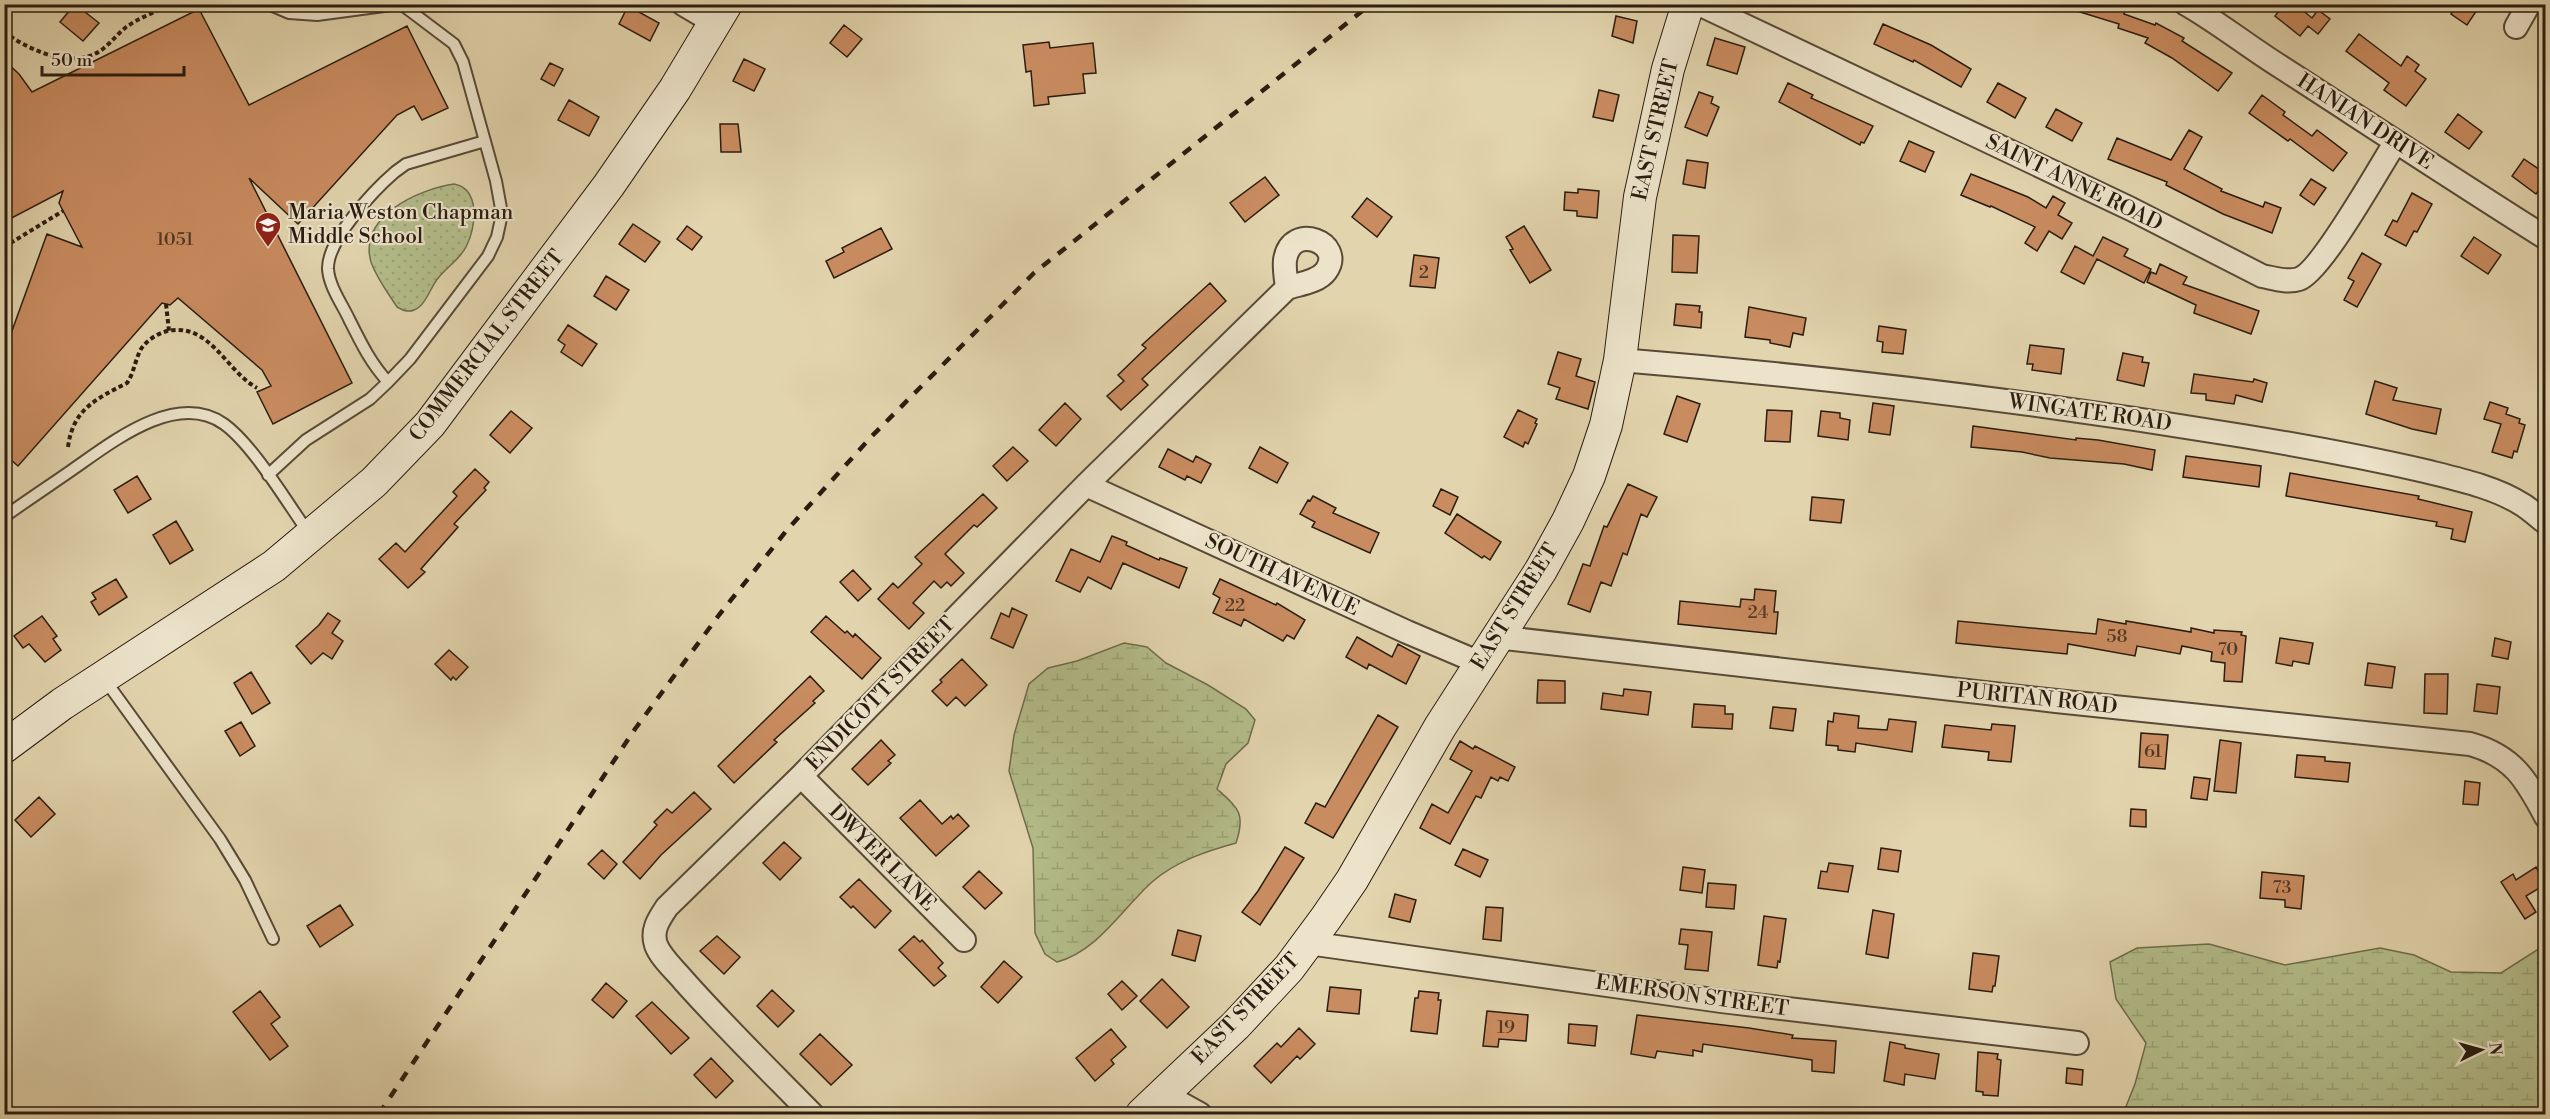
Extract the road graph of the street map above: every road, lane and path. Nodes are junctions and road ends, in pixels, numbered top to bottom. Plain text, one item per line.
1 (171, 4) edge
2 (268, 4) edge
3 (400, 4) edge
4 (683, 4) edge
5 (1688, 4) edge
6 (1699, 4) edge
7 (2186, 4) edge
8 (2529, 4) edge
9 (720, 14) edge
10 (2516, 27) dead end
11 (4, 32) edge
12 (485, 141) junction
13 (2395, 143) junction
14 (63, 211) dead end
15 (2546, 238) edge
16 (4, 247) edge
17 (1287, 288) dead end
18 (166, 304) dead end
19 (169, 331) junction
20 (1620, 360) junction
21 (388, 382) junction
22 (257, 387) dead end
23 (68, 447) dead end
24 (268, 475) junction
25 (1086, 484) junction
26 (4, 518) edge
27 (2546, 523) edge
28 (312, 537) junction
29 (1488, 650) junction
30 (103, 677) junction
31 (5, 746) edge
32 (801, 776) junction
33 (2546, 817) edge
34 (273, 939) dead end
35 (964, 940) dead end
36 (1308, 943) junction
37 (2077, 1043) dead end
38 (1153, 1104) edge
39 (812, 1114) edge
40 (1200, 1114) edge

1 - 11 path
2 - 3 lane
3 - 12 lane
4 - 9 street
5 - 20 street, EAST STREET
6 - 13 street, SAINT ANNE ROAD
7 - 13 street, HANIAN DRIVE
8 - 10 street
9 - 28 street, COMMERCIAL STREET
12 - 21 lane
12 - 21 lane
13 - 15 street, HANIAN DRIVE
14 - 16 path
17 - 25 street, ENDICOTT STREET
18 - 19 path
19 - 22 path
19 - 23 path
20 - 27 street, WINGATE ROAD
20 - 29 street, EAST STREET
21 - 24 lane
24 - 26 lane
24 - 28 lane
25 - 29 street, SOUTH AVENUE
25 - 32 street, ENDICOTT STREET
28 - 30 street, COMMERCIAL STREET
29 - 33 street, PURITAN ROAD
29 - 36 street, EAST STREET
30 - 31 street, COMMERCIAL STREET
30 - 34 lane
32 - 35 street, DWYER LANE
32 - 39 street, ENDICOTT STREET
36 - 37 street, EMERSON STREET
36 - 38 street, EAST STREET
38 - 40 street

